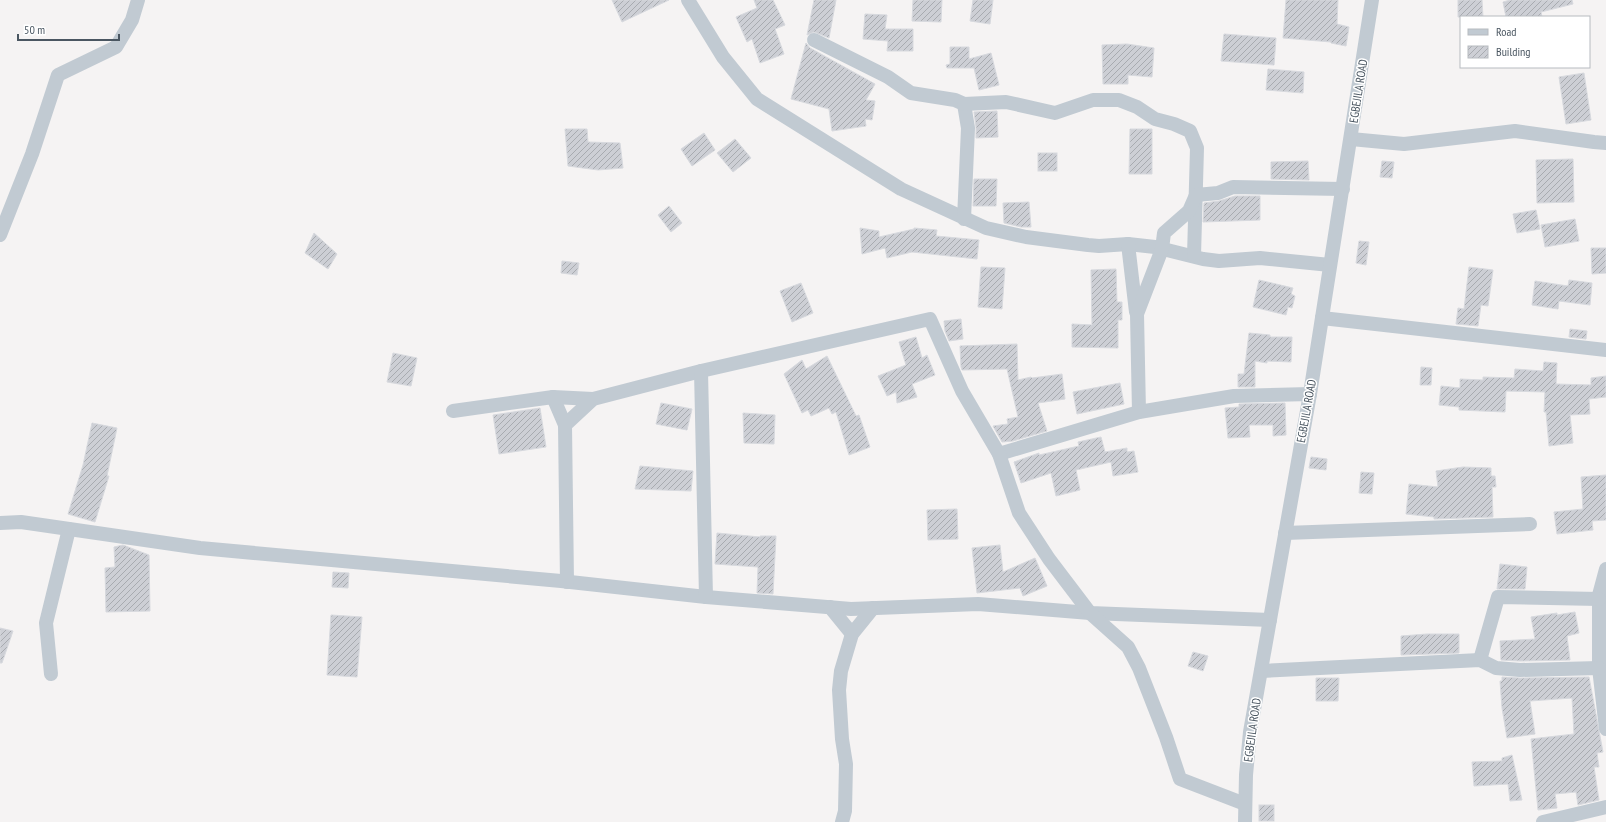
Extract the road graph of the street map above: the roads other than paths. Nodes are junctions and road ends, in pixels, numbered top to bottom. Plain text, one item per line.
1 (138, 0) edge
2 (688, 0) edge
3 (1372, 0) edge
4 (814, 40) dead end
5 (964, 104) junction
6 (1351, 139) junction
7 (1606, 142) edge
8 (1343, 189) junction
9 (1196, 195) junction
10 (964, 219) junction
11 (0, 235) edge
12 (1128, 244) junction
13 (1162, 249) junction
14 (1194, 256) junction
15 (1330, 265) junction
16 (1137, 314) junction
17 (1322, 318) junction
18 (1606, 350) edge
19 (701, 371) junction
20 (1310, 394) junction
21 (553, 397) junction
22 (594, 399) junction
23 (453, 411) dead end
24 (1139, 412) junction
25 (565, 425) junction
26 (998, 454) junction
27 (0, 523) edge
28 (1530, 524) dead end
29 (69, 529) junction
30 (1286, 533) junction
31 (1606, 569) edge
32 (567, 582) junction
33 (706, 597) junction
34 (1599, 599) junction
35 (830, 607) junction
36 (873, 608) junction
37 (1090, 613) junction
38 (1270, 620) junction
39 (852, 634) junction
40 (1480, 660) junction
41 (1599, 668) junction
42 (1261, 671) junction
43 (51, 674) dead end
44 (1606, 729) edge
45 (1245, 804) junction
46 (1606, 807) edge
47 (842, 822) edge
48 (1245, 822) edge
49 (1544, 822) edge

1 - 11 street
2 - 10 street
3 - 6 street, EGBEJILA ROAD
4 - 5 street
5 - 9 street
5 - 10 street
6 - 7 street
6 - 8 street, EGBEJILA ROAD
8 - 9 street
8 - 15 street, EGBEJILA ROAD
9 - 13 street
9 - 14 street
10 - 12 street
12 - 13 street
12 - 16 street
13 - 14 street
13 - 16 street
14 - 15 street
15 - 17 street, EGBEJILA ROAD
16 - 24 street
17 - 18 street
17 - 20 street, EGBEJILA ROAD
19 - 22 street
19 - 26 street
19 - 33 street
20 - 24 street
20 - 30 street, EGBEJILA ROAD
21 - 22 street
21 - 23 street
21 - 25 street
22 - 25 street
24 - 26 street
25 - 32 street
26 - 37 street
27 - 29 street
28 - 30 street
29 - 32 street
29 - 43 street
30 - 38 street, EGBEJILA ROAD
31 - 34 street
32 - 33 street
33 - 35 street
34 - 40 street
34 - 41 street
35 - 36 street
35 - 39 street
36 - 37 street
36 - 39 street
37 - 38 street
37 - 45 street
38 - 42 street, EGBEJILA ROAD
39 - 47 street
40 - 41 street
40 - 42 street
41 - 44 street
42 - 45 street, EGBEJILA ROAD
45 - 48 street, EGBEJILA ROAD
46 - 49 street

